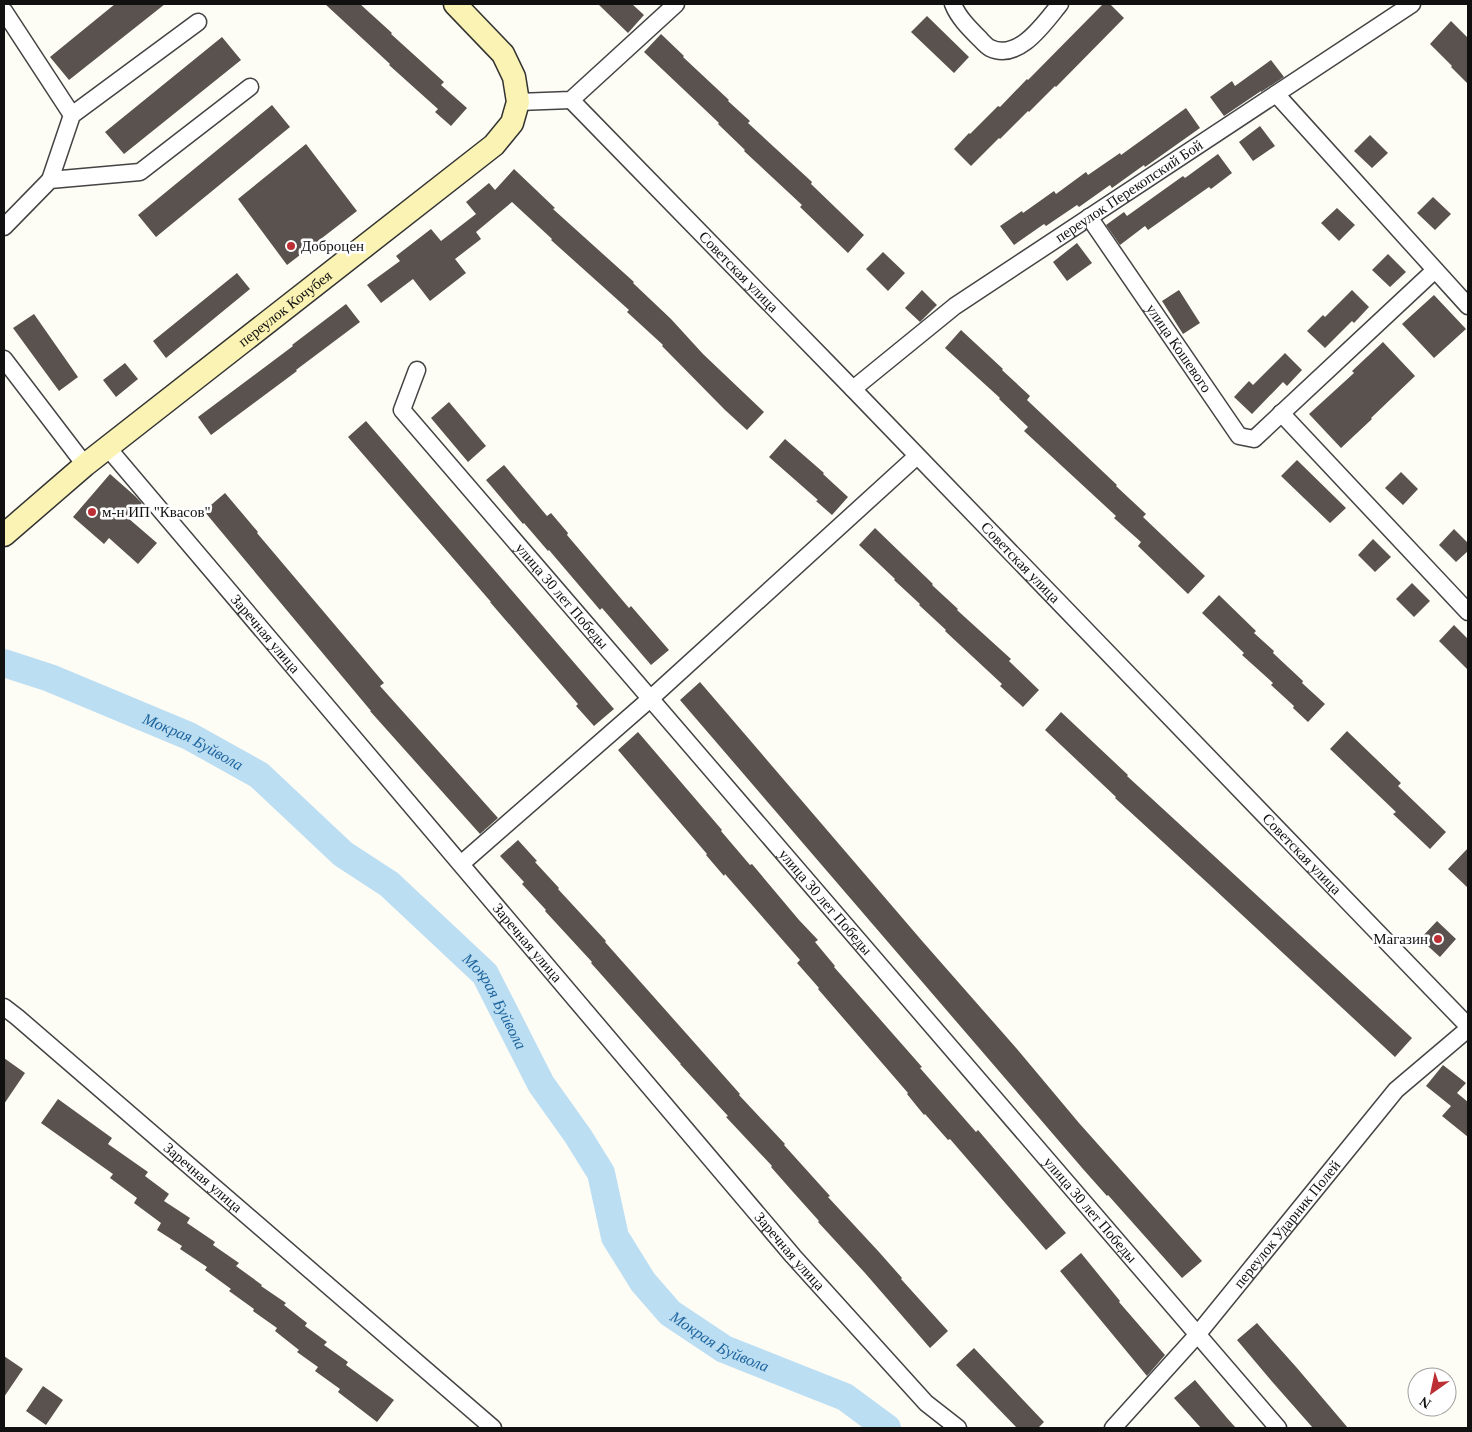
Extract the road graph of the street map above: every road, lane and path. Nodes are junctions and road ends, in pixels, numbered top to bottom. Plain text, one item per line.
1 (455, 4) edge
2 (676, 4) edge
3 (953, 4) edge
4 (1060, 4) edge
5 (1412, 4) edge
6 (4, 11) edge
7 (198, 22) dead end
8 (250, 87) dead end
9 (1276, 94) junction
10 (571, 100) junction
11 (518, 102) junction
12 (72, 115) junction
13 (50, 180) junction
14 (1089, 217) junction
15 (4, 227) edge
16 (1435, 270) junction
17 (1468, 306) edge
18 (4, 359) edge
19 (417, 370) dead end
20 (853, 389) junction
21 (1281, 413) junction
22 (107, 447) junction
23 (918, 456) junction
24 (85, 465) junction
25 (4, 535) edge
26 (1468, 612) edge
27 (650, 699) junction
28 (461, 864) junction
29 (4, 1007) edge
30 (1468, 1028) edge
31 (1197, 1335) junction
32 (493, 1428) edge
33 (958, 1428) edge
34 (1113, 1428) edge
35 (1278, 1428) edge

1 - 11 main road
2 - 10 street
3 - 4 street
5 - 9 street, переулок Перекопский Бой
6 - 12 street
7 - 12 street
8 - 13 street
9 - 14 street, переулок Перекопский Бой
9 - 16 street
10 - 11 street
10 - 20 street, Советская улица
11 - 22 main road, переулок Кочубея
12 - 13 street
13 - 15 street
14 - 20 street, переулок Перекопский Бой
14 - 21 street, улица Кошевого
16 - 17 street
16 - 21 street, улица Кошевого
18 - 24 street
19 - 27 street, улица 30 лет Победы
20 - 23 street, Советская улица
21 - 26 street
22 - 24 main road, переулок Кочубея
22 - 28 street, Заречная улица
23 - 27 street
23 - 30 street, Советская улица
24 - 25 main road, переулок Кочубея
27 - 28 street
27 - 31 street, улица 30 лет Победы
28 - 33 street, Заречная улица
29 - 32 street, Заречная улица
30 - 31 street, переулок Ударник Полей
31 - 34 street, переулок Ударник Полей
31 - 35 street, улица 30 лет Победы

